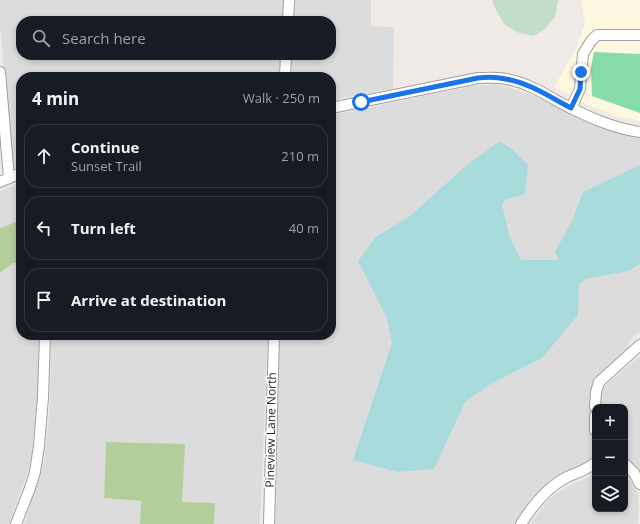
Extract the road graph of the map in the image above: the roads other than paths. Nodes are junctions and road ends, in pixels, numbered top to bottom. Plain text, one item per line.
1 (289, 0) edge
2 (288, 16) edge
3 (640, 35) edge
4 (286, 60) edge
5 (0, 72) edge
6 (285, 72) edge
7 (336, 107) edge
8 (571, 108) junction
9 (640, 132) edge
10 (16, 175) edge
11 (5, 180) edge
12 (45, 340) edge
13 (274, 340) edge
14 (640, 345) edge
15 (595, 404) edge
16 (592, 465) edge
17 (628, 467) edge
18 (640, 484) edge
19 (16, 524) edge
20 (269, 524) edge
21 (521, 524) edge

1 - 2 street
3 - 8 street
4 - 6 street
5 - 11 street
7 - 8 street
8 - 9 street
10 - 11 street
12 - 19 street
13 - 20 street, Pineview Lane North
14 - 15 street
16 - 21 street
17 - 18 street

